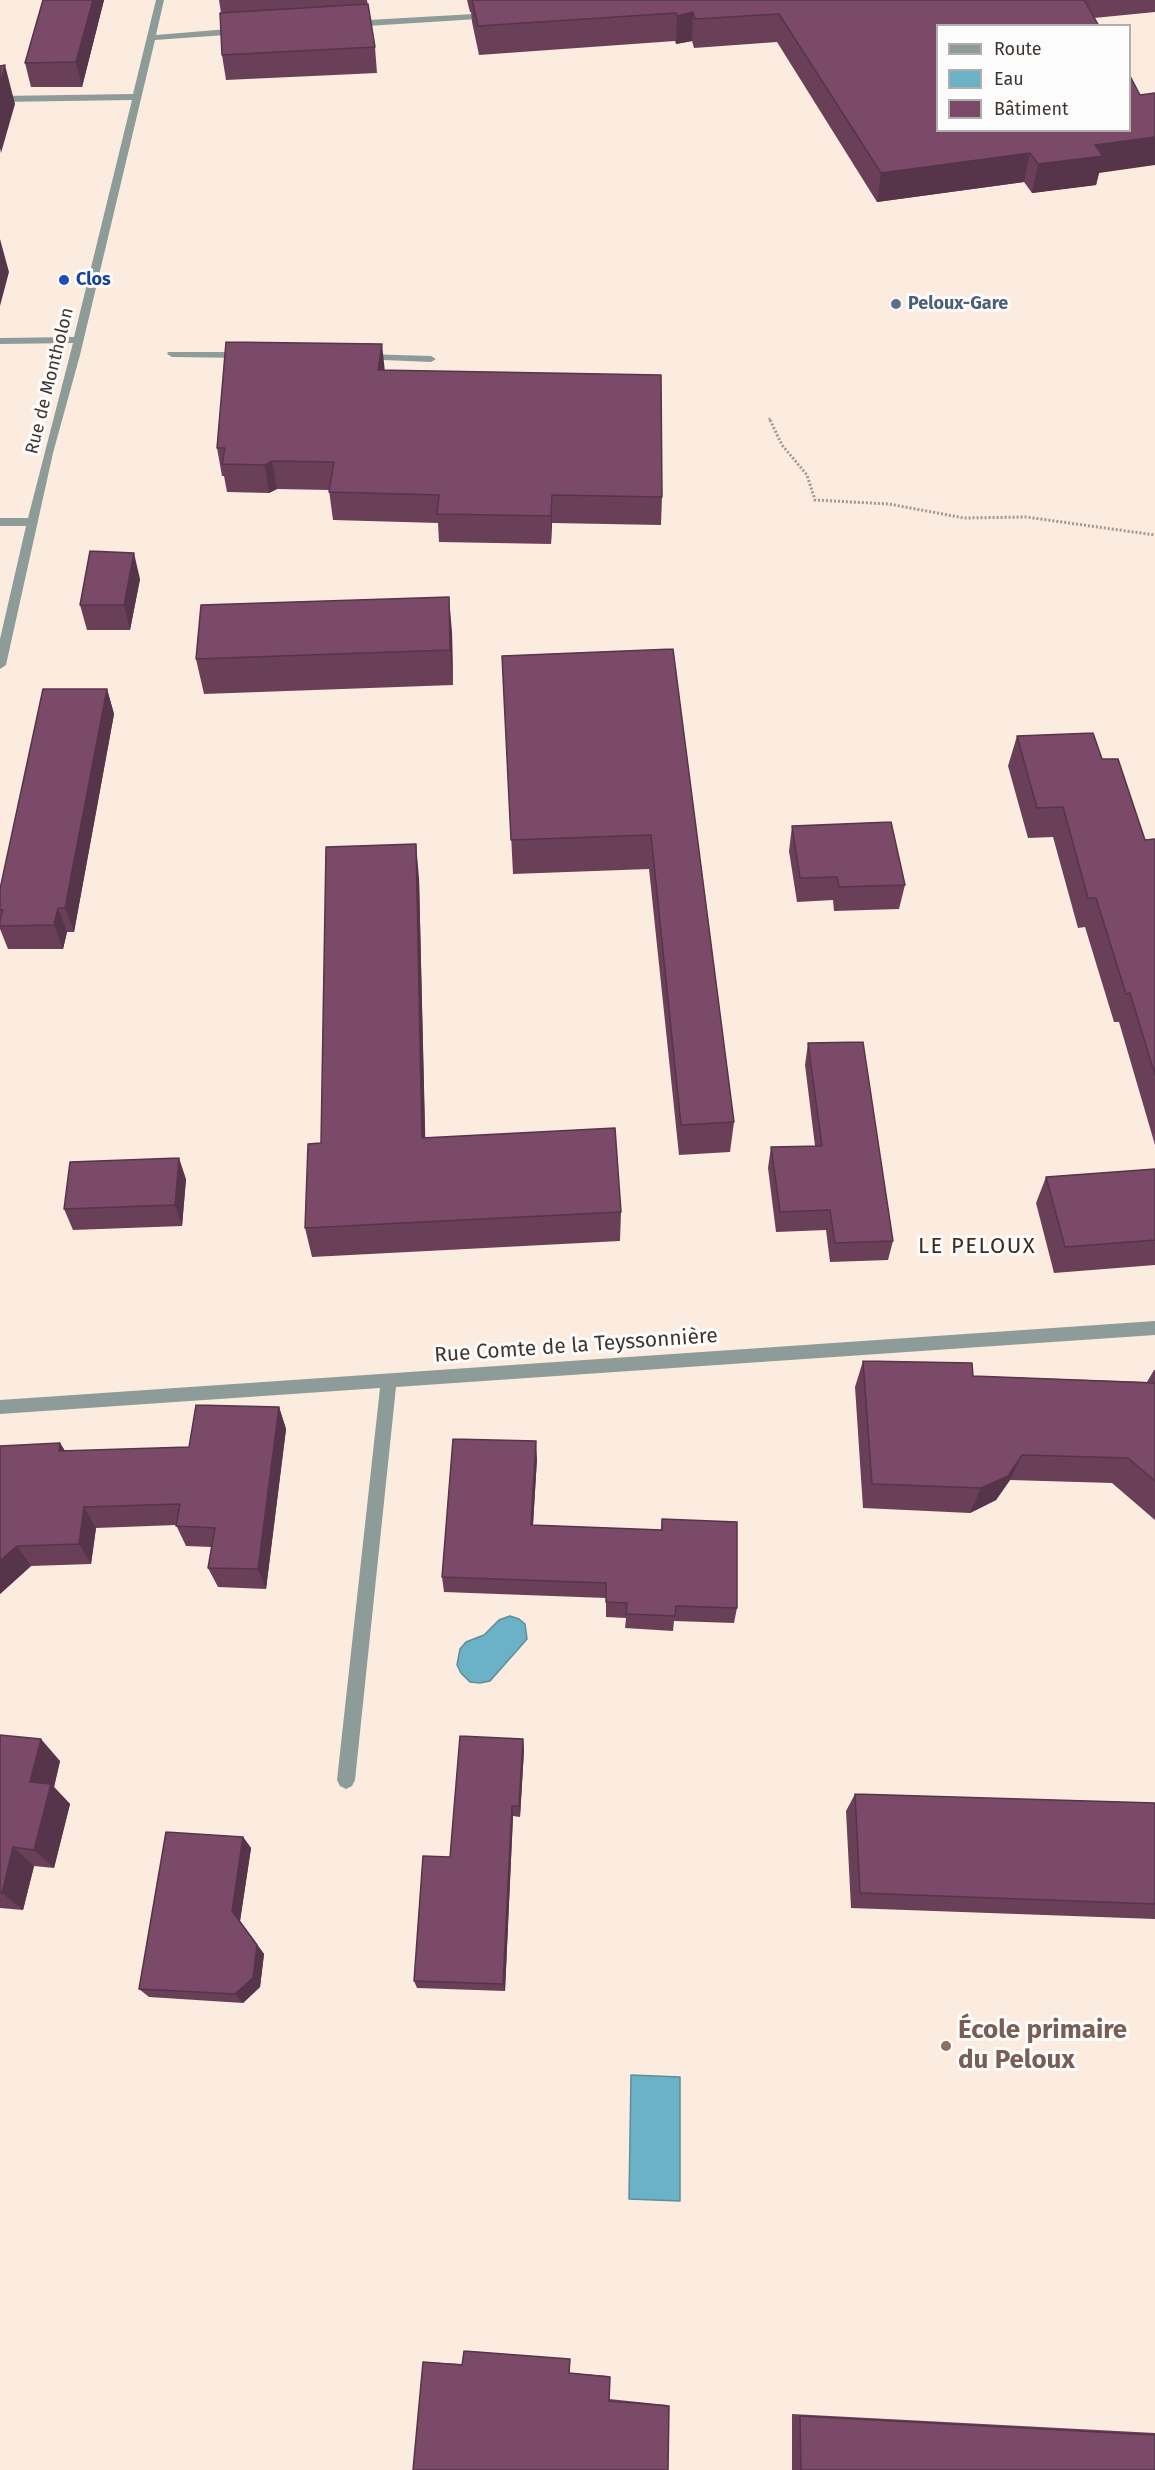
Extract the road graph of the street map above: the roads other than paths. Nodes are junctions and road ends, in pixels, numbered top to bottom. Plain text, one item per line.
1 (160, 0) edge
2 (507, 15) edge
3 (342, 25) edge
4 (248, 30) edge
5 (151, 38) junction
6 (137, 97) junction
7 (0, 99) edge
8 (78, 340) junction
9 (0, 341) edge
10 (172, 354) dead end
11 (255, 355) edge
12 (348, 357) edge
13 (430, 358) dead end
14 (0, 522) edge
15 (34, 522) junction
16 (0, 665) edge
17 (1155, 1328) edge
18 (389, 1380) junction
19 (0, 1407) edge
20 (346, 1780) dead end

1 - 5 street, Rue de Montholon
2 - 3 street
4 - 5 street
5 - 6 street, Rue de Montholon
6 - 7 street
6 - 8 street, Rue de Montholon
8 - 9 street
8 - 15 street, Rue de Montholon
10 - 11 street
12 - 13 street
14 - 15 street
15 - 16 street, Rue de Montholon
17 - 18 street, Rue Comte de la Teyssonnière
18 - 19 street, Rue Comte de la Teyssonnière
18 - 20 street

